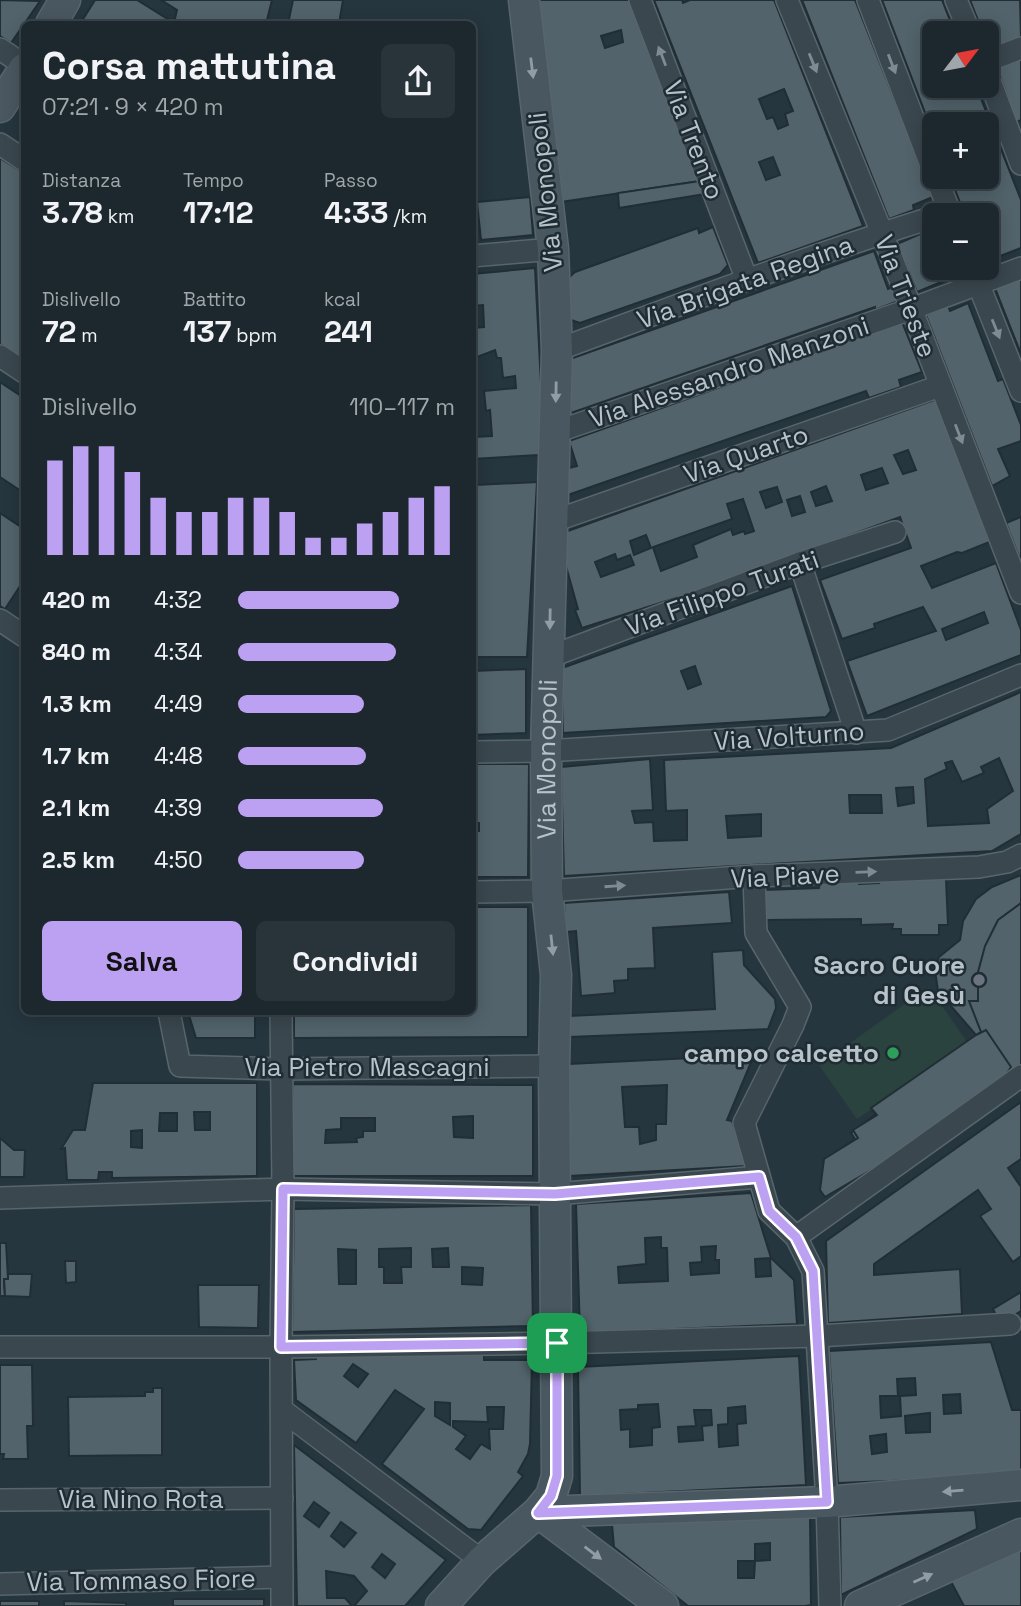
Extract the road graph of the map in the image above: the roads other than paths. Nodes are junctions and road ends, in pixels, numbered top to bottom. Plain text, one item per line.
1 (524, 0) edge
2 (640, 0) edge
3 (787, 0) edge
4 (868, 0) edge
5 (956, 0) edge
6 (965, 21) edge
7 (1021, 48) edge
8 (0, 49) edge
9 (999, 56) edge
10 (21, 65) edge
11 (21, 72) edge
12 (996, 98) edge
13 (0, 107) edge
14 (922, 141) edge
15 (0, 144) edge
16 (21, 158) edge
17 (1021, 164) edge
18 (922, 221) edge
19 (882, 233) junction
20 (554, 249) junction
21 (476, 256) edge
22 (1021, 268) edge
23 (999, 271) edge
24 (747, 280) junction
25 (966, 280) edge
26 (977, 280) edge
27 (911, 309) junction
28 (557, 349) junction
29 (0, 356) edge
30 (21, 370) edge
31 (940, 386) junction
32 (1021, 391) edge
33 (556, 432) junction
34 (551, 522) junction
35 (895, 532) dead end
36 (800, 563) junction
37 (1021, 593) edge
38 (0, 620) edge
39 (21, 634) edge
40 (550, 657) junction
41 (1021, 675) edge
42 (856, 733) junction
43 (546, 751) junction
44 (476, 752) edge
45 (1021, 855) edge
46 (754, 876) junction
47 (547, 891) junction
48 (476, 892) edge
49 (170, 1015) edge
50 (281, 1015) edge
51 (554, 1066) junction
52 (282, 1069) junction
53 (1021, 1076) edge
54 (759, 1177) junction
55 (283, 1189) junction
56 (555, 1194) junction
57 (0, 1198) edge
58 (796, 1237) junction
59 (1010, 1324) dead end
60 (818, 1336) junction
61 (557, 1343) junction
62 (0, 1347) edge
63 (281, 1347) junction
64 (282, 1410) junction
65 (1021, 1485) edge
66 (282, 1498) junction
67 (0, 1500) edge
68 (827, 1502) junction
69 (538, 1513) junction
70 (1021, 1534) edge
71 (482, 1561) junction
72 (282, 1577) junction
73 (0, 1584) edge
74 (282, 1606) edge
75 (441, 1606) edge
76 (663, 1606) edge
77 (830, 1606) edge
78 (860, 1606) edge

1 -> 20 street, Via Monopoli
24 -> 2 street, Via Trento
3 -> 19 street, Via Trieste
4 -> 14 street
5 - 6 street
7 - 9 street
8 - 10 street
11 - 13 street
12 - 17 street
15 - 16 street
18 - 19 street, Via Brigata Regina
19 - 24 street, Via Brigata Regina
19 - 27 street, Via Trieste
20 - 21 street
20 - 28 street, Via Monopoli
22 - 23 street, Via Alessandro Manzoni
24 - 28 street, Via Brigata Regina
25 - 27 street, Via Alessandro Manzoni
26 -> 32 street
27 - 31 street, Via Trieste
27 - 33 street, Via Alessandro Manzoni
28 -> 33 street, Via Monopoli
29 - 30 street
31 - 34 street, Via Quarto
31 -> 37 street, Via Trieste
33 - 34 street, Via Monopoli
34 -> 40 street, Via Monopoli
35 - 36 street, Via Filippo Turati
36 - 40 street, Via Filippo Turati
36 - 42 street
38 - 39 street
40 - 43 street, Via Monopoli
41 - 42 street, Via Volturno
42 - 43 street, Via Volturno
43 - 44 street, Via Volturno
43 - 47 street, Via Monopoli
46 -> 45 street, Via Piave
47 -> 46 street, Via Piave
46 - 54 street
47 - 48 street, Via Piave
47 -> 51 street, Via Monopoli
49 - 52 street, Via Pietro Mascagni
50 - 52 street
51 - 52 street, Via Pietro Mascagni
51 - 56 street, Via Monopoli
52 - 55 street
53 - 58 street
54 - 56 street
54 - 58 street
55 - 56 street
55 - 57 street
55 - 63 street
56 - 61 street, Via Monopoli
58 - 60 street
59 - 60 street
60 - 61 street
60 - 68 street
61 - 63 street
61 - 69 street, Via Monopoli
62 - 63 street
63 - 64 street
64 - 66 street
64 - 71 street
65 -> 68 street
66 - 67 street, Via Nino Rota
66 - 72 street
68 - 69 street
68 - 77 street
69 - 71 street
69 -> 76 street
78 -> 70 street
71 - 75 street
72 - 73 street, Via Tommaso Fiore
72 - 74 street

